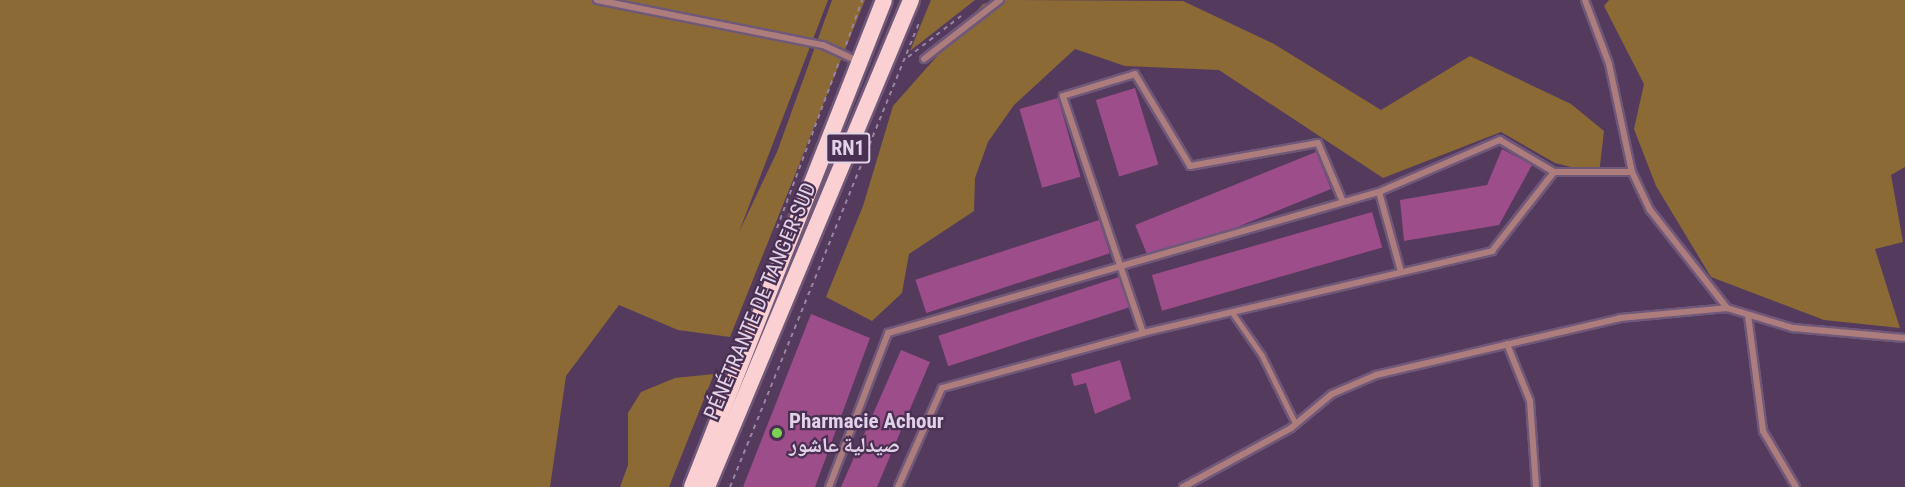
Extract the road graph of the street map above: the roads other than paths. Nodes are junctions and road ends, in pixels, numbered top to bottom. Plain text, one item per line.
1 (597, 0) edge
2 (884, 0) edge
3 (910, 0) edge
4 (1000, 0) edge
5 (1585, 0) edge
6 (924, 59) dead end
7 (860, 62) junction
8 (1554, 172) junction
9 (1632, 172) junction
10 (1379, 192) junction
11 (1343, 202) junction
12 (1120, 264) junction
13 (1401, 272) junction
14 (1727, 308) junction
15 (1232, 312) junction
16 (1748, 315) junction
17 (1143, 333) junction
18 (1905, 338) edge
19 (1507, 344) junction
20 (1296, 424) junction
21 (692, 487) edge
22 (707, 487) edge
23 (829, 487) edge
24 (898, 487) edge
25 (1184, 487) edge
26 (1536, 487) edge
27 (1796, 487) edge

1 - 7 street
2 - 7 highway, PÉNÉTRANTE DE TANGER-SUD / RN1
3 - 22 highway, PÉNÉTRANTE DE TANGER-SUD / RN1
4 - 6 street
5 - 9 street
7 - 21 highway, PÉNÉTRANTE DE TANGER-SUD / RN1
8 - 9 street
8 - 10 street
8 - 13 street
9 - 14 street
10 - 11 street
10 - 13 street
11 - 12 street
11 - 12 street
12 - 17 street
12 - 23 street
13 - 15 street
14 - 16 street
14 - 19 street
15 - 17 street
15 - 20 lane
16 - 18 street
16 - 27 street
17 - 24 street
19 - 20 street
19 - 26 street
20 - 25 street

